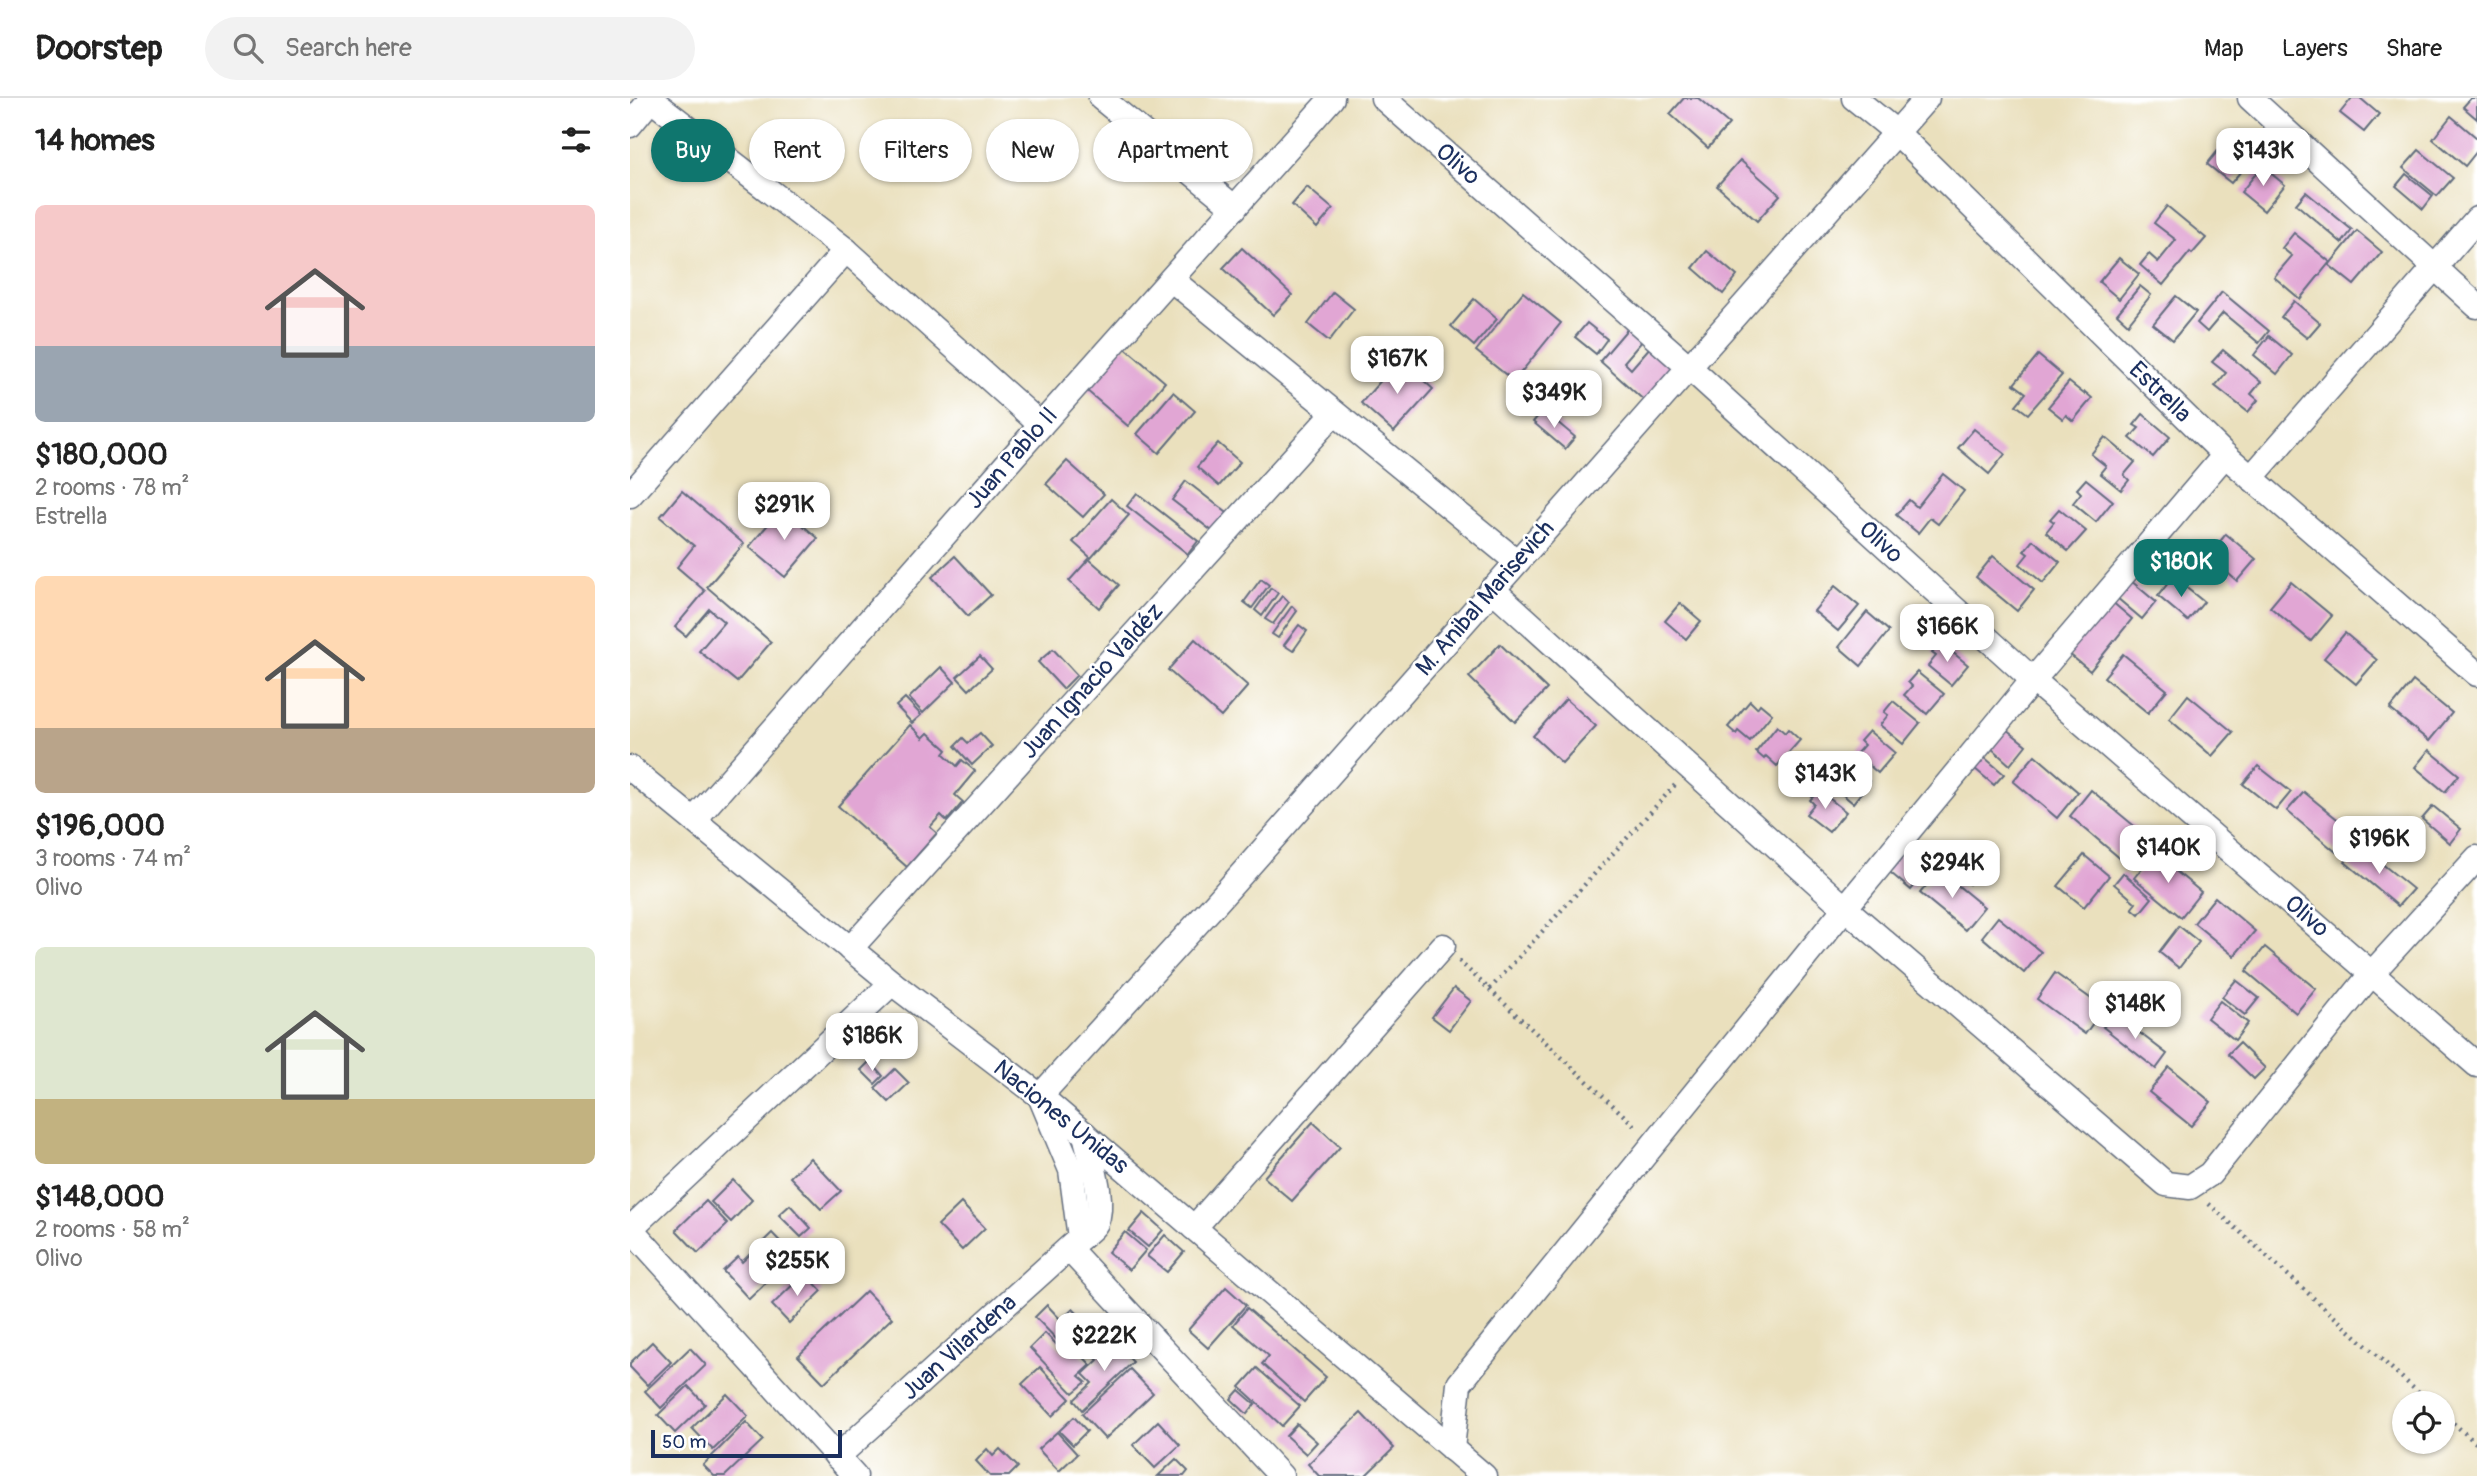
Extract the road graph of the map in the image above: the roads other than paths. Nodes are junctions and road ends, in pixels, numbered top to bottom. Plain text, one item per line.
1 (1101, 98) edge
2 (1332, 98) edge
3 (1383, 98) edge
4 (1854, 98) edge
5 (1927, 98) edge
6 (2250, 98) edge
7 (651, 99) edge
8 (630, 125) edge
9 (1896, 132) junction
10 (1235, 208) junction
11 (2477, 219) edge
12 (846, 250) junction
13 (2434, 269) junction
14 (1172, 280) junction
15 (2477, 306) edge
16 (1690, 368) junction
17 (1334, 413) junction
18 (1041, 425) junction
19 (2225, 455) junction
20 (2251, 478) junction
21 (630, 495) edge
22 (1516, 561) junction
23 (1492, 589) junction
24 (2477, 674) edge
25 (2033, 680) junction
26 (630, 768) edge
27 (694, 820) junction
28 (2477, 858) edge
29 (1844, 908) junction
30 (1443, 946) road end
31 (850, 949) junction
32 (2372, 973) junction
33 (892, 983) junction
34 (2477, 1065) edge
35 (1040, 1096) junction
36 (1085, 1134) junction
37 (630, 1228) edge
38 (1194, 1228) junction
39 (1074, 1243) junction
40 (1452, 1449) junction
41 (837, 1457) junction
42 (855, 1476) edge
43 (1281, 1476) edge
44 (1484, 1476) edge

1 - 10 street
2 - 10 street, Juan Pablo II
3 - 16 street, Olivo
4 - 9 street, Estrella
5 - 9 street, M. Anibal Marisevich
6 - 13 street
7 - 8 street
7 - 12 street
9 - 16 street, M. Anibal Marisevich
9 - 19 street, Estrella
10 - 14 street, Juan Pablo II
11 - 13 street
12 - 18 street
12 - 21 street
13 - 15 street
13 - 20 street
14 - 17 street
14 - 18 street, Juan Pablo II
16 - 22 street, M. Anibal Marisevich
16 - 25 street, Olivo
17 - 22 street
17 - 31 street, Juan Ignacio Valdéz
18 - 27 street, Juan Pablo II
19 - 20 street, Estrella
19 - 25 street
20 - 24 street, Estrella
22 - 23 street, M. Anibal Marisevich
23 - 29 street
23 - 35 street, M. Anibal Marisevich
25 - 29 street
25 - 32 street, Olivo
26 - 27 street, Naciones Unidas
27 - 31 street, Naciones Unidas
28 - 32 street
29 - 32 street
29 - 40 street
30 - 38 street
31 - 33 street, Naciones Unidas
32 - 34 street, Olivo
33 - 35 street, Naciones Unidas
33 - 37 street
35 - 36 street, Naciones Unidas
35 - 39 street
36 - 38 street, Naciones Unidas
36 - 39 street, Juan Vilardena
37 - 41 street
38 - 40 street, Naciones Unidas
39 - 41 street, Juan Vilardena
39 - 43 street
40 - 44 street, Naciones Unidas
41 - 42 street

